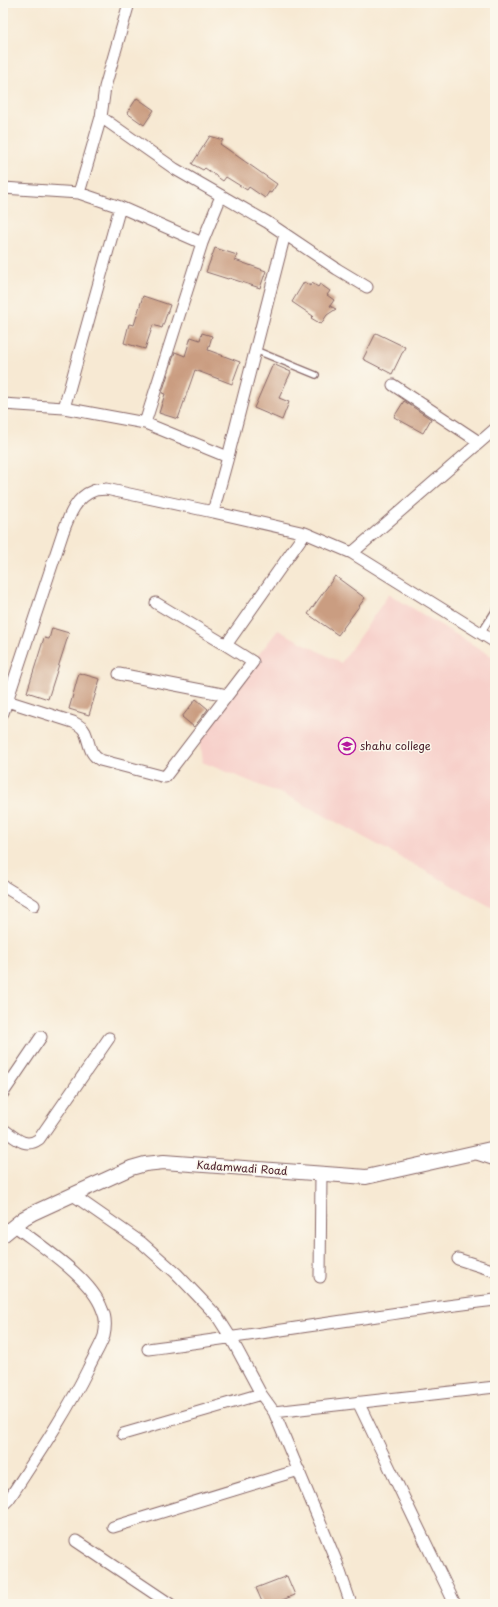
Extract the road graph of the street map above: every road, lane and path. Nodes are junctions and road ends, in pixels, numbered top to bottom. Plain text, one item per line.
1 (129, 3) edge
2 (101, 117) junction
3 (3, 188) edge
4 (79, 193) junction
5 (221, 196) junction
6 (120, 207) junction
7 (285, 234) junction
8 (202, 243) junction
9 (367, 287) dead end
10 (255, 350) junction
11 (316, 375) dead end
12 (393, 385) dead end
13 (3, 404) edge
14 (64, 408) junction
15 (145, 423) junction
16 (495, 429) edge
17 (479, 442) junction
18 (228, 457) junction
19 (213, 512) junction
20 (305, 533) junction
21 (352, 553) junction
22 (156, 603) dead end
23 (495, 612) edge
24 (481, 633) junction
25 (495, 642) edge
26 (226, 645) junction
27 (119, 674) dead end
28 (227, 695) junction
29 (7, 701) junction
30 (3, 713) edge
31 (3, 886) edge
32 (34, 905) dead end
33 (41, 1037) dead end
34 (109, 1038) dead end
35 (3, 1093) edge
36 (3, 1130) edge
37 (495, 1148) edge
38 (474, 1153) junction
39 (495, 1160) edge
40 (322, 1174) junction
41 (73, 1195) junction
42 (15, 1226) junction
43 (3, 1235) edge
44 (458, 1259) dead end
45 (495, 1271) edge
46 (320, 1277) dead end
47 (495, 1300) edge
48 (231, 1338) junction
49 (148, 1349) dead end
50 (495, 1387) edge
51 (262, 1394) junction
52 (358, 1402) junction
53 (274, 1412) junction
54 (123, 1434) dead end
55 (299, 1470) junction
56 (3, 1505) edge
57 (113, 1527) dead end
58 (76, 1541) dead end
59 (170, 1604) edge
60 (352, 1604) edge
61 (455, 1604) edge

1 - 2 street
2 - 4 street
2 - 5 street
3 - 4 street
4 - 6 street
5 - 7 street
5 - 8 street
6 - 8 street
6 - 14 street
7 - 9 street
7 - 10 street
8 - 15 street
10 - 11 lane
10 - 18 street
12 - 17 street
13 - 14 street
14 - 15 street
15 - 18 street
16 - 17 street
17 - 21 street
18 - 19 street
19 - 20 street
19 - 29 street
20 - 21 street
20 - 26 street
21 - 24 street
22 - 26 street
23 - 24 lane
24 - 25 street
26 - 28 street
27 - 28 street
28 - 29 street
29 - 30 street
31 - 32 street
33 - 35 street
34 - 36 street
37 - 38 street, Kadamwadi Road
38 - 39 street
38 - 40 street, Kadamwadi Road
40 - 41 street, Kadamwadi Road
40 - 46 street
41 - 42 street, Kadamwadi Road
41 - 48 street
42 - 43 street, Kadamwadi Road
42 - 56 street
44 - 45 street
47 - 48 street
48 - 49 street
48 - 51 street
50 - 52 street
51 - 53 street
51 - 54 street
52 - 53 street
52 - 61 street
53 - 55 street
55 - 57 street
55 - 60 street
58 - 59 street

